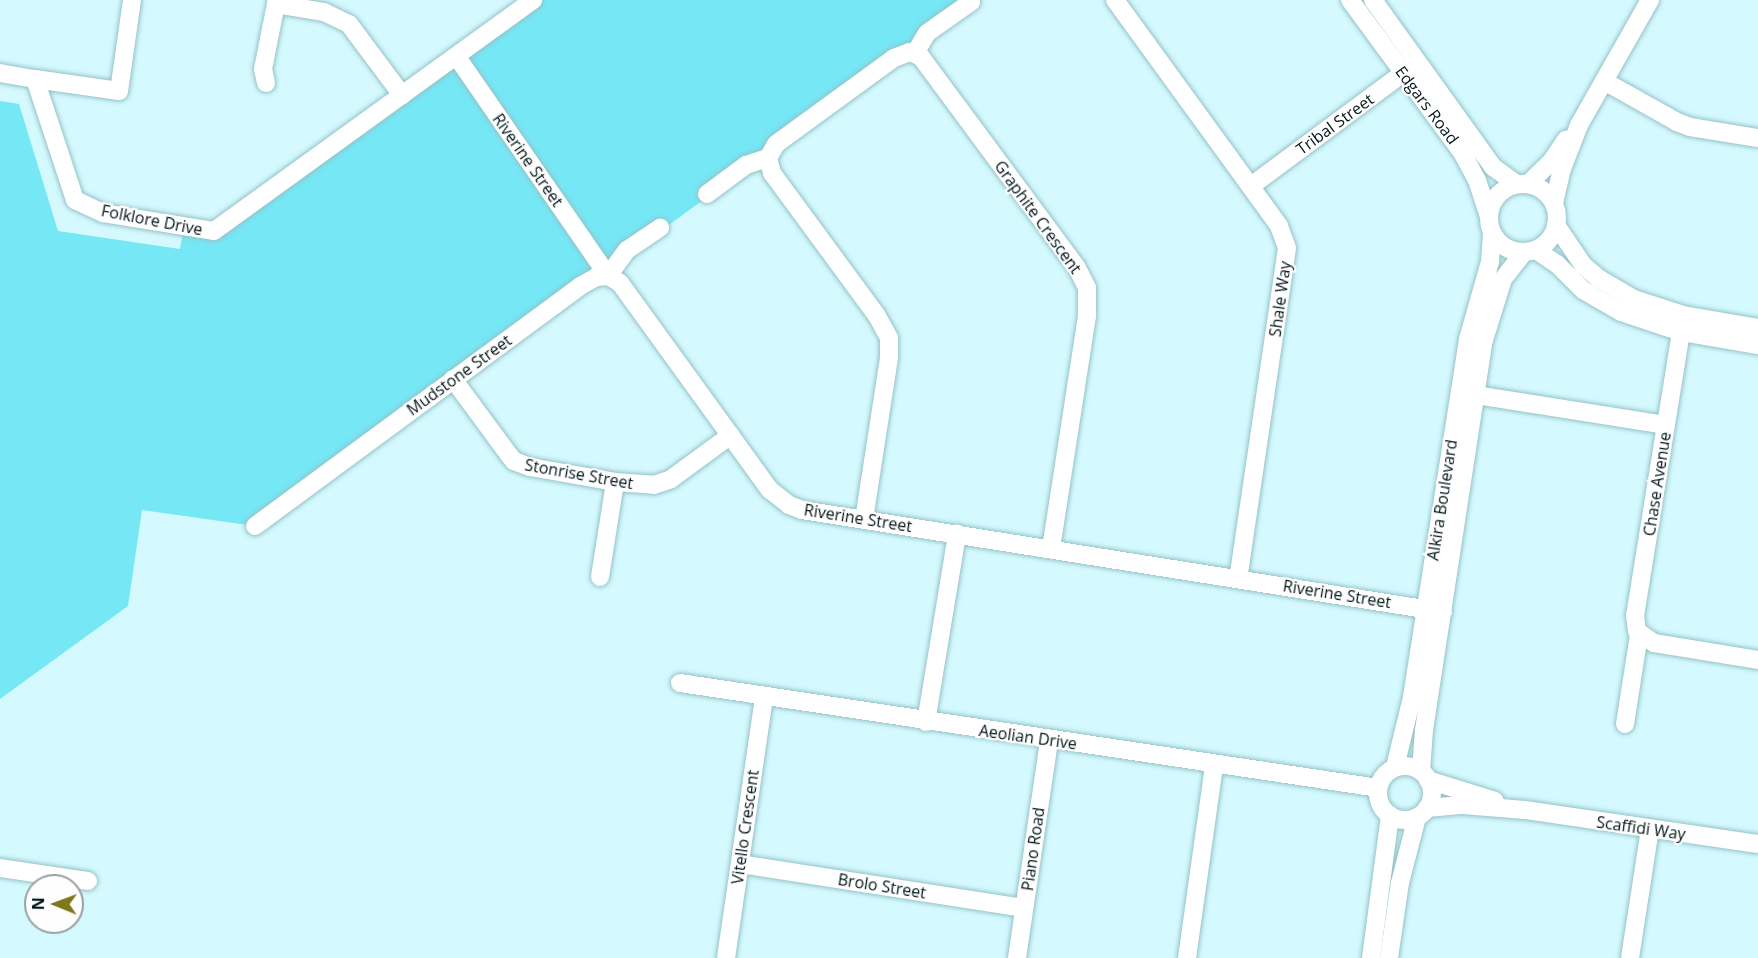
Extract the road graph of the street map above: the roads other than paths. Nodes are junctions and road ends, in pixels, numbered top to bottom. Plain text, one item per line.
1 (132, 0) edge
2 (532, 0) edge
3 (1115, 0) edge
4 (1350, 0) edge
5 (1373, 0) edge
6 (1650, 0) edge
7 (277, 2) edge
8 (971, 2) dead end
9 (915, 53) junction
10 (457, 57) junction
11 (1418, 62) junction
12 (0, 73) edge
13 (1404, 74) junction
14 (35, 79) junction
15 (1604, 81) junction
16 (266, 83) dead end
17 (402, 95) junction
18 (1579, 125) junction
19 (1758, 138) edge
20 (768, 158) junction
21 (1522, 184) junction
22 (1251, 186) junction
23 (707, 194) dead end
24 (1554, 203) junction
25 (1491, 225) junction
26 (1557, 225) junction
27 (660, 228) dead end
28 (1530, 251) junction
29 (609, 276) junction
30 (1758, 328) edge
31 (1681, 332) junction
32 (1758, 345) edge
33 (453, 379) junction
34 (1476, 395) junction
35 (1666, 425) junction
36 (731, 435) junction
37 (615, 482) junction
38 (864, 519) junction
39 (255, 526) dead end
40 (957, 534) junction
41 (1051, 549) junction
42 (600, 577) dead end
43 (1238, 578) junction
44 (1425, 609) junction
45 (1443, 612) junction
46 (1639, 635) junction
47 (1758, 660) edge
48 (680, 683) dead end
49 (764, 696) junction
50 (926, 722) junction
51 (1625, 724) dead end
52 (1049, 740) junction
53 (1214, 765) junction
54 (1395, 767) junction
55 (1425, 775) junction
56 (1378, 789) junction
57 (1525, 810) junction
58 (1422, 812) junction
59 (1390, 815) junction
60 (1650, 829) junction
61 (1758, 844) edge
62 (740, 864) junction
63 (0, 868) edge
64 (88, 881) dead end
65 (1024, 908) junction
66 (726, 958) edge
67 (1017, 958) edge
68 (1187, 958) edge
69 (1371, 958) edge
70 (1389, 958) edge
71 (1630, 958) edge

1 - 14 street
2 - 10 street, Folklore Drive
3 - 22 street, Shale Way
4 - 13 street, Edgars Road
5 - 11 street, Edgars Road
6 - 15 street
7 - 16 street
7 - 17 street
8 - 9 street
9 - 20 street
9 - 41 street, Graphite Crescent
10 - 17 street, Folklore Drive
10 - 29 street, Riverine Street
11 - 13 street, Tribal Street
11 - 21 street, Edgars Road
12 - 14 street
13 - 22 street, Tribal Street
13 - 25 street, Edgars Road
14 - 17 street, Folklore Drive
15 - 18 street
15 - 19 street
18 - 21 street
18 - 24 street
20 - 23 street
20 - 38 street
21 - 24 street
21 - 25 street
22 - 43 street, Shale Way
24 - 26 street
25 - 28 street
25 - 44 street, Alkira Boulevard
26 - 28 street
26 - 30 street
27 - 29 street
28 - 31 street
28 - 34 street, Alkira Boulevard
29 - 33 street, Mudstone Street
29 - 36 street, Riverine Street
31 - 32 street
31 - 35 street, Chase Avenue
33 - 37 street, Stonrise Street
33 - 39 street, Mudstone Street
34 - 35 street
34 - 45 street, Alkira Boulevard
35 - 46 street, Chase Avenue
36 - 37 street, Stonrise Street
36 - 38 street, Riverine Street
37 - 42 street
38 - 40 street, Riverine Street
40 - 41 street, Riverine Street
40 - 50 street
41 - 43 street, Riverine Street
43 - 44 street, Riverine Street
44 - 45 street, Riverine Street
44 - 54 street, Alkira Boulevard
45 - 55 street, Alkira Boulevard
46 - 47 street
46 - 51 street, Chase Avenue
48 - 49 street, Aeolian Drive
49 - 50 street, Aeolian Drive
49 - 62 street, Vitello Crescent
50 - 52 street, Aeolian Drive
52 - 53 street, Aeolian Drive
52 - 65 street, Piano Road
53 - 56 street, Aeolian Drive
53 - 68 street
54 - 55 street
54 - 56 street
55 - 57 street, Scaffidi Way
55 - 58 street
56 - 59 street
57 - 58 street, Scaffidi Way
57 - 60 street, Scaffidi Way
58 - 59 street
58 - 70 street
59 - 69 street
60 - 61 street, Scaffidi Way
60 - 71 street
62 - 65 street, Brolo Street
62 - 66 street, Vitello Crescent
63 - 64 street
65 - 67 street, Piano Road

